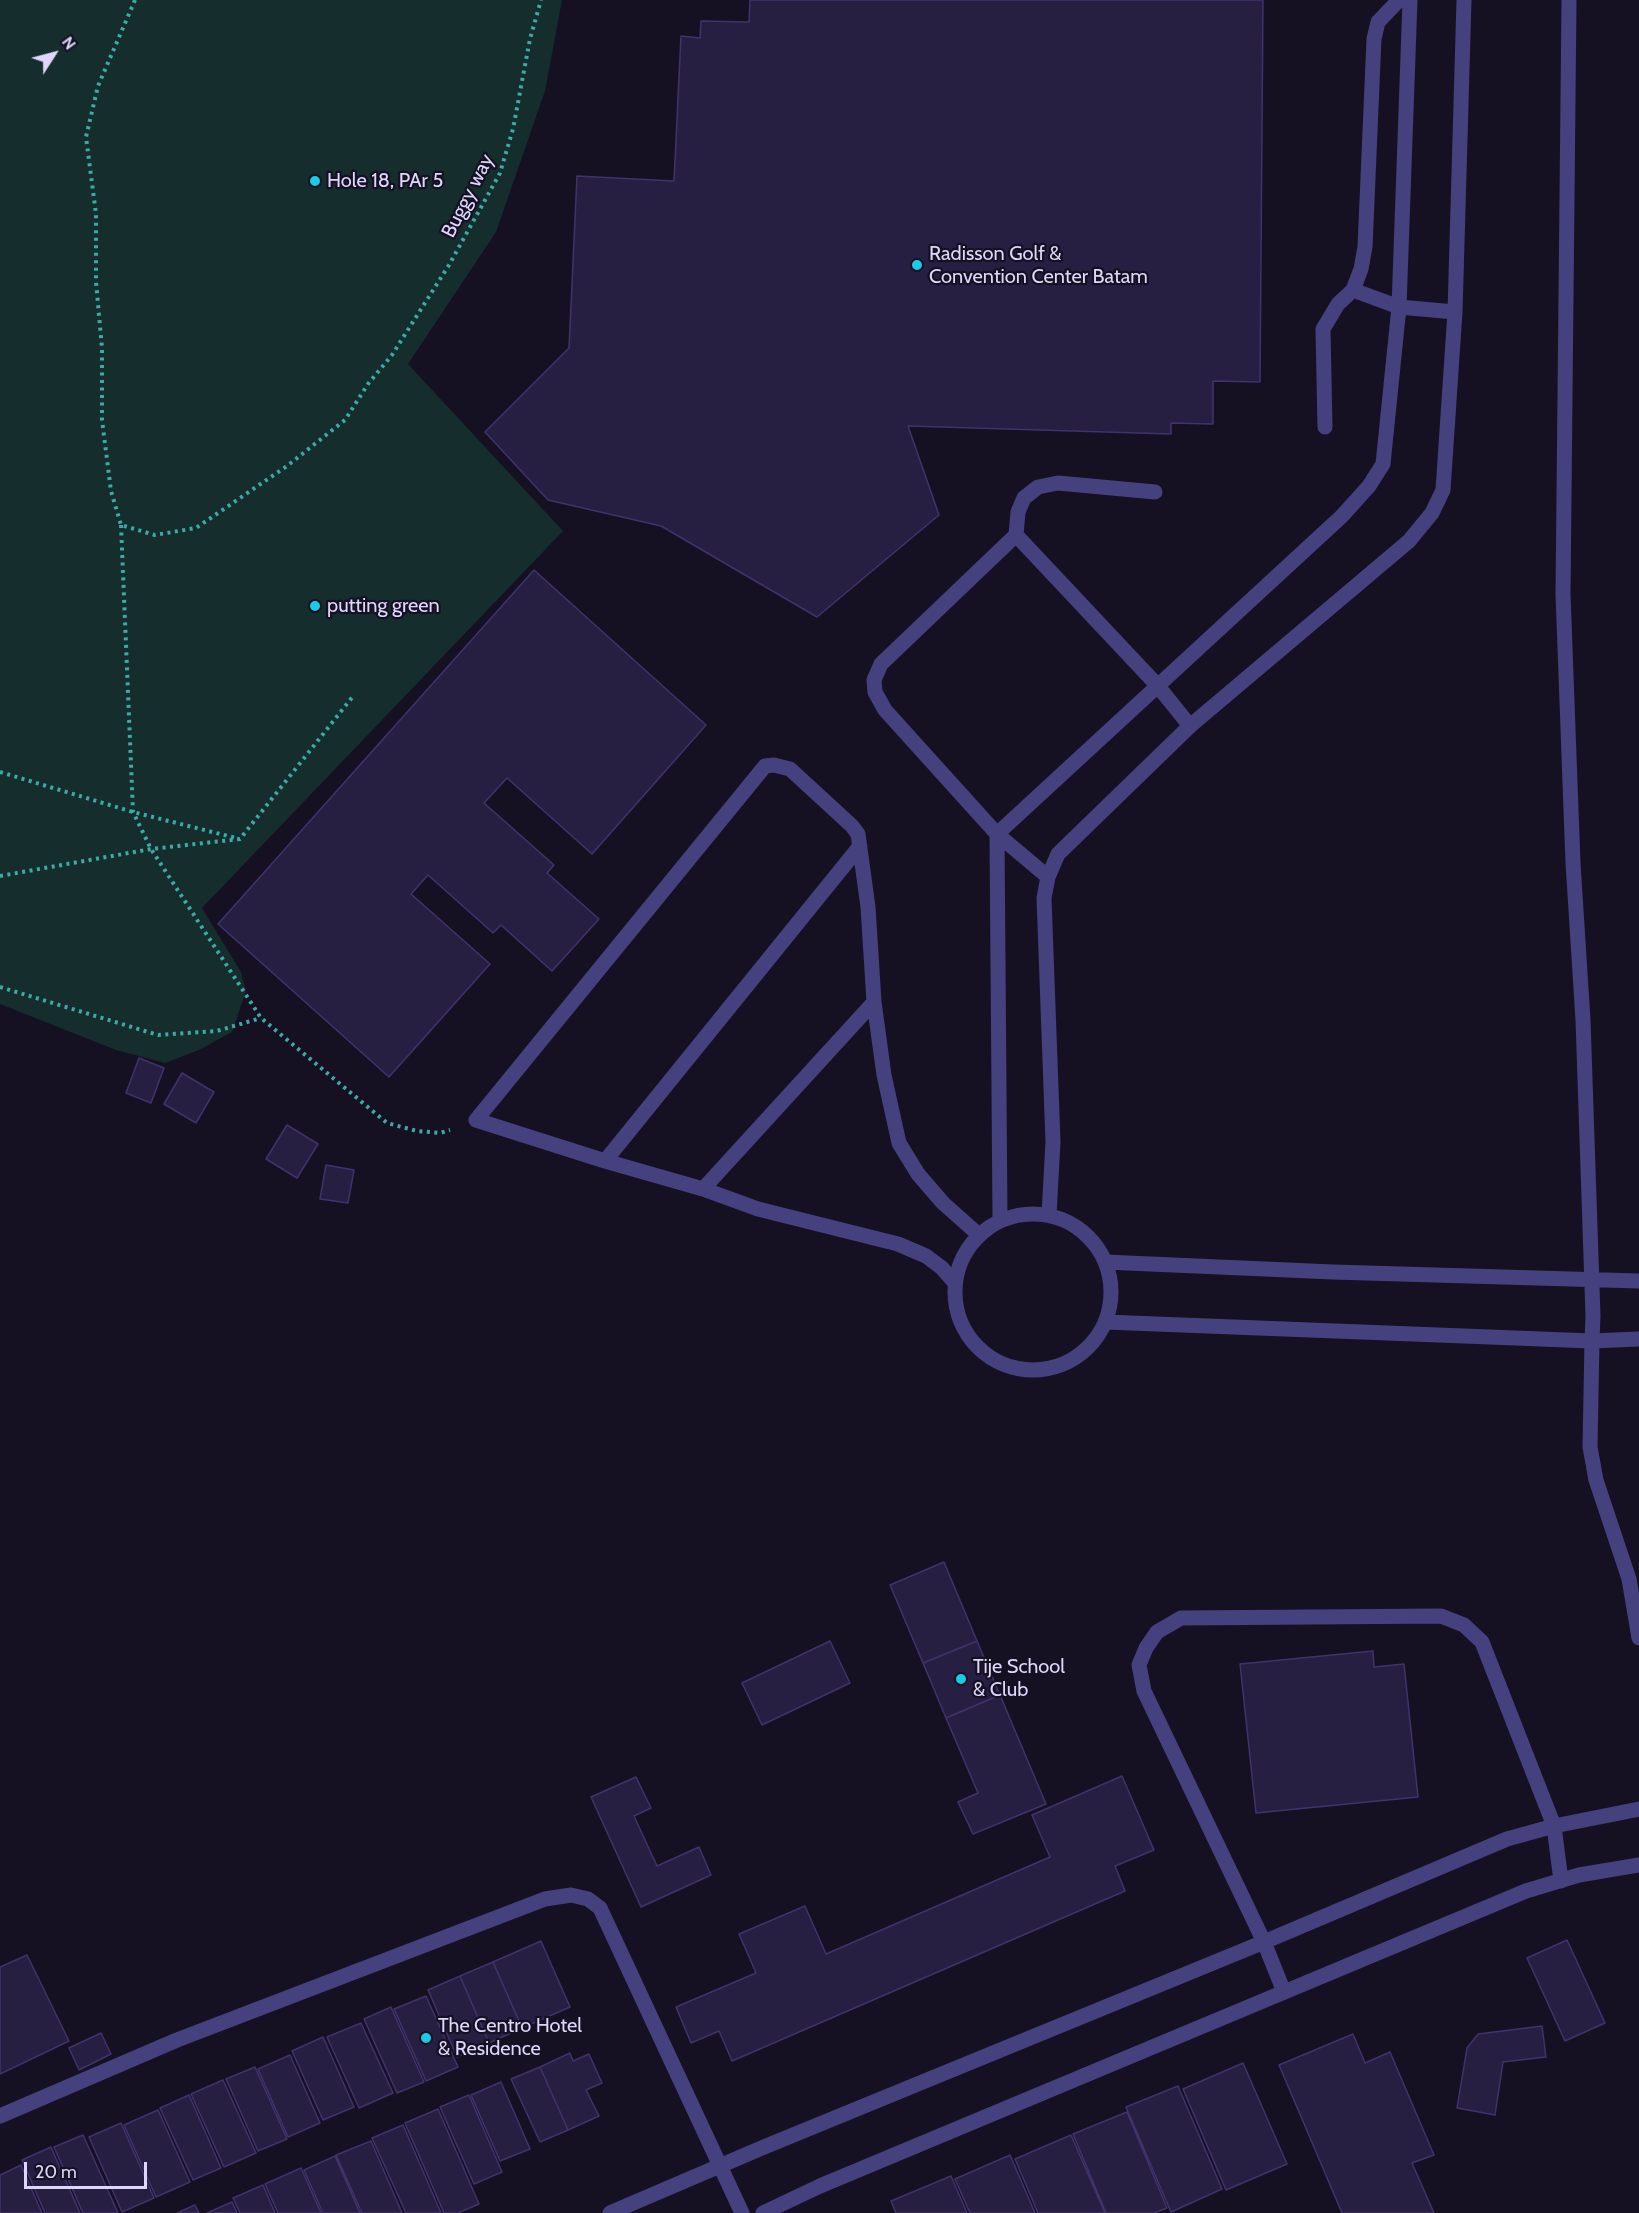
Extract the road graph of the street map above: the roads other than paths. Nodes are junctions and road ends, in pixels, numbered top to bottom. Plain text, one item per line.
1 (1399, 0) edge
2 (1410, 0) edge
3 (1464, 0) edge
4 (1569, 0) edge
5 (1353, 290) junction
6 (1399, 307) junction
7 (1455, 312) junction
8 (1325, 427) dead end
9 (1155, 492) dead end
10 (1016, 535) junction
11 (1157, 685) junction
12 (1190, 726) junction
13 (997, 834) junction
14 (860, 846) junction
15 (1048, 877) junction
16 (874, 1002) junction
17 (605, 1161) junction
18 (703, 1189) junction
19 (1049, 1215) junction
20 (1000, 1220) junction
21 (979, 1234) junction
22 (1105, 1262) junction
23 (1592, 1280) junction
24 (1639, 1281) edge
25 (955, 1283) junction
26 (1105, 1322) junction
27 (1639, 1339) edge
28 (1592, 1341) junction
29 (1639, 1638) edge
30 (1639, 1809) edge
31 (1554, 1826) junction
32 (1639, 1865) edge
33 (1561, 1881) junction
34 (1264, 1942) junction
35 (1284, 1992) junction
36 (0, 2116) edge
37 (720, 2165) junction
38 (610, 2213) edge
39 (742, 2213) edge
40 (763, 2213) edge

1 - 5 street
2 - 6 street
3 - 7 street
4 - 23 street
5 - 6 street
5 - 8 street
6 - 7 street
6 - 11 street
7 - 12 street
9 - 10 street
10 - 11 street
10 - 13 street
11 - 12 street
11 - 13 street
12 - 15 street
13 - 15 street
13 - 20 street
14 - 16 street
14 - 17 street
14 - 17 street
15 - 19 street
16 - 18 street
16 - 21 street
17 - 18 street
18 - 25 street
19 - 20 street
19 - 22 street
20 - 21 street
21 - 25 street
22 - 23 street
22 - 26 street
23 - 24 street
23 - 28 street
25 - 26 street
26 - 28 street
27 - 28 street
28 - 29 street
30 - 31 street
31 - 33 street
31 - 34 street
31 - 34 street
32 - 33 street
33 - 35 street
34 - 35 street
34 - 37 street
35 - 40 street
36 - 37 street
37 - 38 street
37 - 39 street

